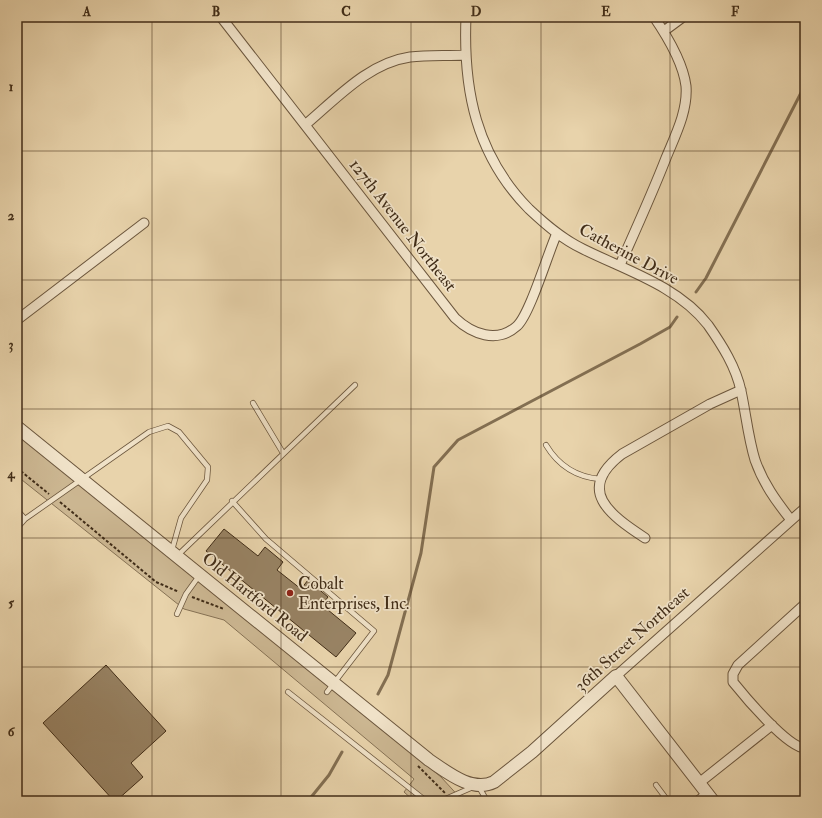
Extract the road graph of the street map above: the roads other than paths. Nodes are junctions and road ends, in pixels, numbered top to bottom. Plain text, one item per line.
1 (221, 17) edge
2 (466, 17) edge
3 (654, 17) edge
4 (683, 17) edge
5 (664, 31) junction
6 (465, 55) junction
7 (305, 125) junction
8 (144, 223) dead end
9 (557, 233) junction
10 (620, 265) junction
11 (17, 320) edge
12 (355, 385) dead end
13 (741, 390) junction
14 (253, 403) dead end
15 (17, 427) edge
16 (546, 444) dead end
17 (283, 453) junction
18 (81, 479) junction
19 (600, 479) junction
20 (232, 501) junction
21 (805, 508) edge
22 (17, 510) edge
23 (25, 519) junction
24 (792, 520) junction
25 (17, 528) edge
26 (645, 538) dead end
27 (174, 554) junction
28 (200, 575) junction
29 (805, 604) edge
30 (177, 614) dead end
31 (616, 676) junction
32 (330, 687) junction
33 (288, 692) dead end
34 (772, 725) junction
35 (804, 748) edge
36 (478, 785) junction
37 (656, 785) dead end
38 (706, 792) edge
39 (426, 801) edge
40 (441, 801) edge
41 (487, 801) edge
42 (668, 801) edge
43 (694, 801) edge

1 - 7 street, 127th Avenue Northeast
2 - 6 street, Catherine Drive
3 - 5 street
4 - 5 street
5 - 10 street
6 - 7 street
6 - 9 street, Catherine Drive
7 - 9 street, 127th Avenue Northeast
8 - 11 street
9 - 10 street, Catherine Drive
10 - 13 street, Catherine Drive
12 - 17 lane
13 - 19 street
13 - 24 street, Catherine Drive
14 - 17 lane
15 - 18 street, Old Hartford Road
16 - 19 lane
17 - 20 lane
18 - 23 lane
18 - 27 street, Old Hartford Road
18 - 27 lane
19 - 26 street
20 - 27 lane
20 - 32 lane
21 - 24 street, 36th Street Northeast
22 - 23 lane
23 - 25 lane
24 - 31 street, 36th Street Northeast
27 - 28 street, Old Hartford Road
28 - 30 lane
28 - 32 street, Old Hartford Road
29 - 34 street
31 - 36 street, 36th Street Northeast
31 - 38 street
32 - 36 street, Old Hartford Road
33 - 39 lane
34 - 35 street
34 - 38 street
36 - 40 lane
36 - 41 lane
37 - 42 lane
38 - 43 lane

